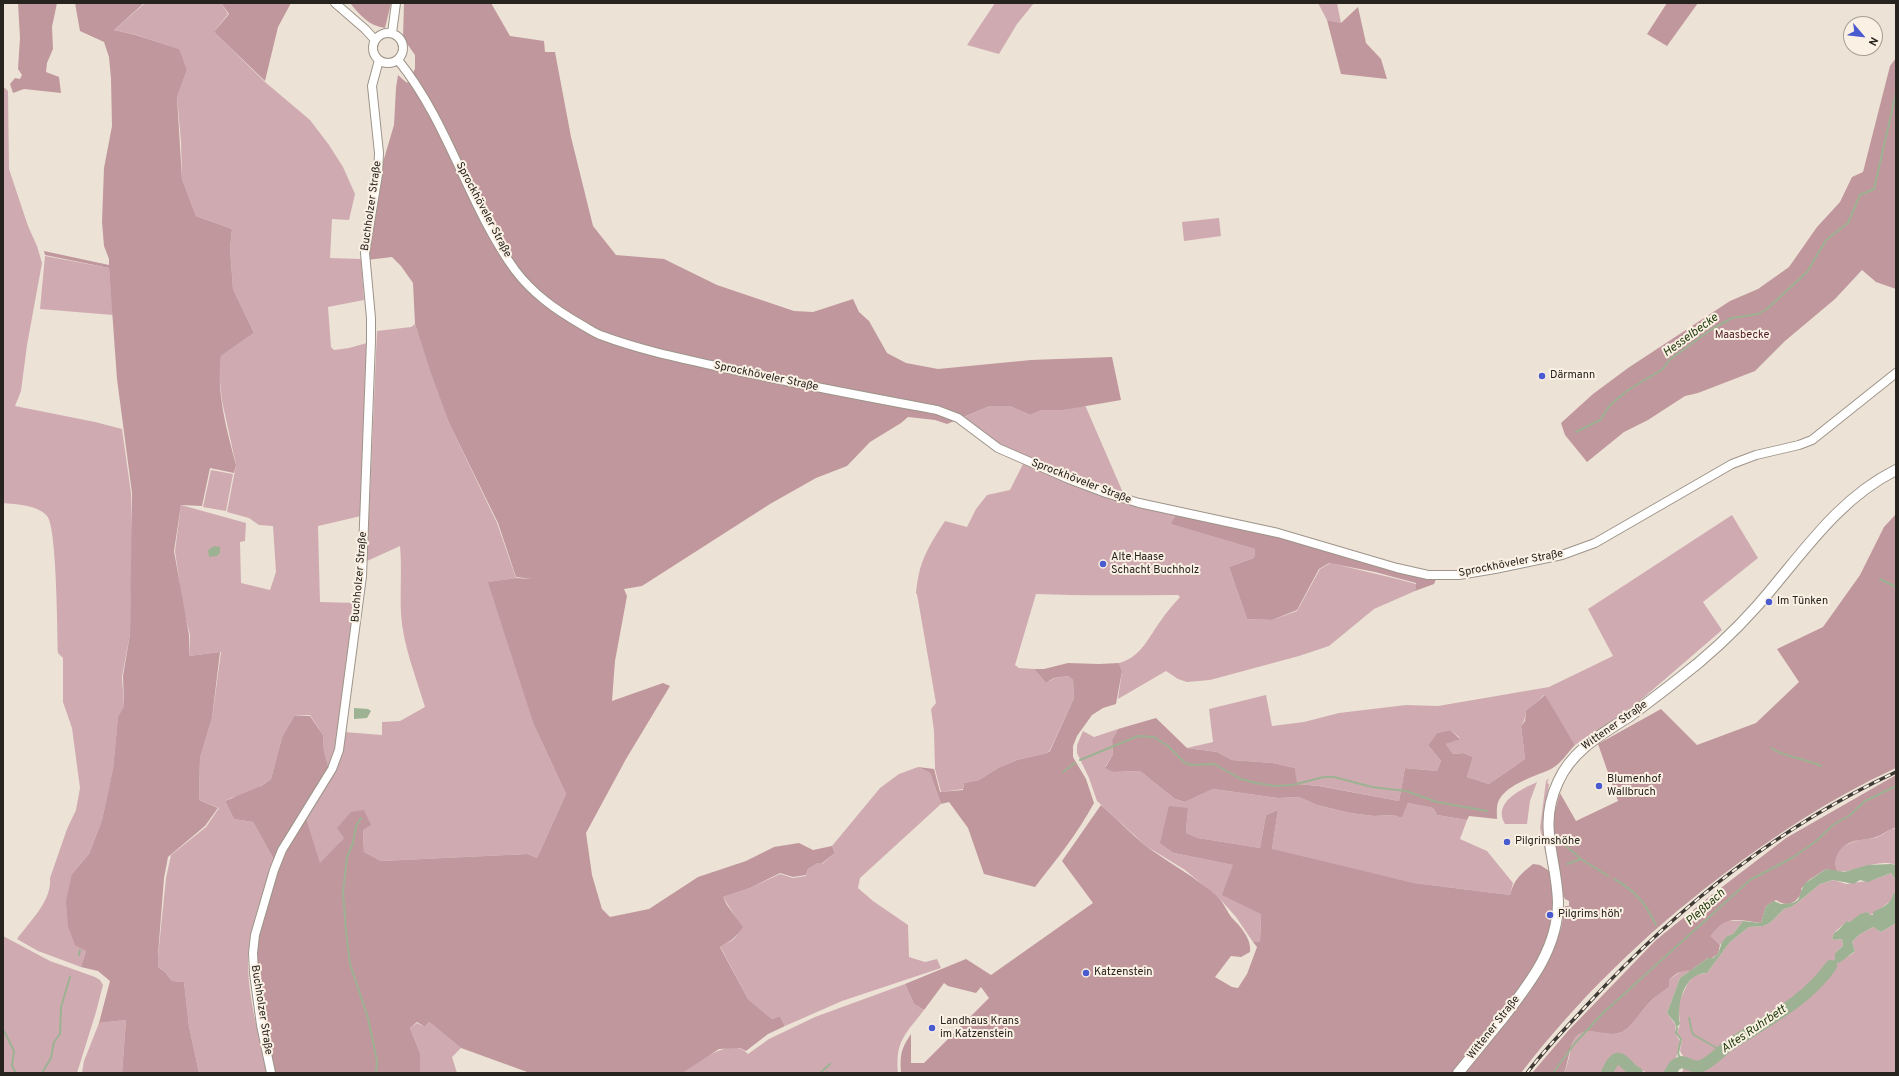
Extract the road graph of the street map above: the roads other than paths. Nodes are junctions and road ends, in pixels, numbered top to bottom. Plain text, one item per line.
1 (335, 3) edge
2 (396, 3) edge
3 (392, 34) junction
4 (375, 40) junction
5 (379, 60) junction
6 (398, 60) junction
7 (1896, 373) edge
8 (1896, 470) edge
9 (272, 1073) edge
10 (1458, 1073) edge

1 - 4 street
2 - 3 street
3 - 4 street
3 - 6 street
4 - 5 street
5 - 6 street
5 - 9 street, Buchholzer Straße
6 - 7 street, Sprockhöveler Straße
8 - 10 main road, Wittener Straße

